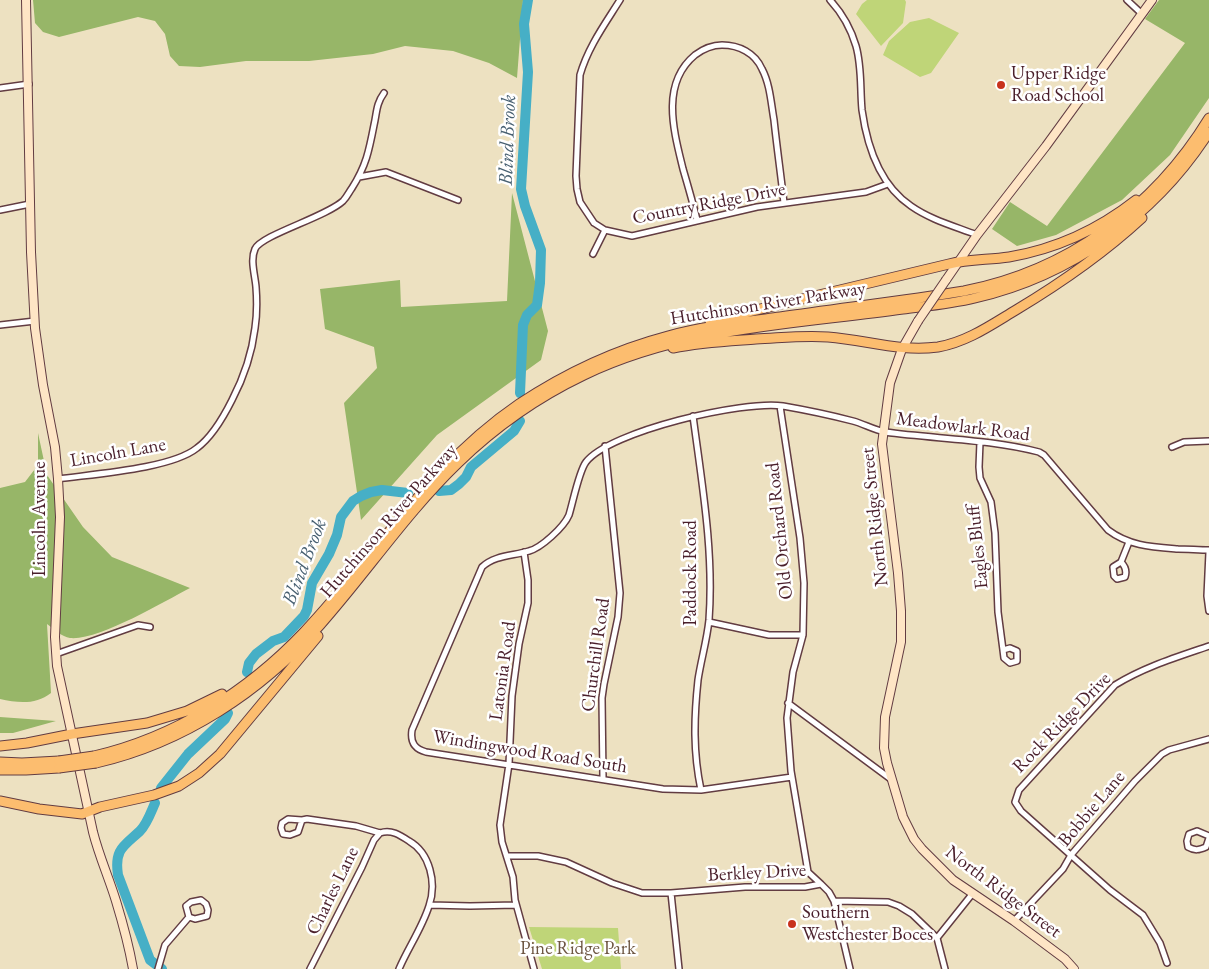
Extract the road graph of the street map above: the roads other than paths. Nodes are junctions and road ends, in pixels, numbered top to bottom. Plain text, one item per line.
1 (26, 0) edge
2 (620, 0) edge
3 (830, 0) edge
4 (1127, 0) edge
5 (1152, 0) edge
6 (1142, 14) junction
7 (29, 84) junction
8 (0, 88) edge
9 (384, 94) dead end
10 (1209, 118) edge
11 (1209, 132) edge
12 (1195, 146) junction
13 (359, 177) junction
14 (888, 184) junction
15 (458, 200) dead end
16 (784, 203) junction
17 (30, 204) junction
18 (0, 210) edge
19 (697, 220) junction
20 (605, 230) junction
21 (977, 235) junction
22 (593, 254) dead end
23 (959, 261) junction
24 (35, 321) junction
25 (0, 325) edge
26 (628, 349) junction
27 (902, 349) junction
28 (594, 370) junction
29 (780, 406) junction
30 (693, 416) junction
31 (883, 432) junction
32 (1209, 441) edge
33 (980, 442) junction
34 (604, 446) junction
35 (1172, 447) dead end
36 (58, 479) junction
37 (1129, 542) junction
38 (1209, 551) edge
39 (524, 552) junction
40 (1121, 562) dead end
41 (366, 570) junction
42 (1209, 611) edge
43 (709, 622) junction
44 (150, 628) dead end
45 (803, 635) junction
46 (1209, 646) edge
47 (1003, 650) dead end
48 (56, 654) junction
49 (282, 654) junction
50 (788, 703) junction
51 (72, 734) junction
52 (1209, 740) edge
53 (0, 746) edge
54 (95, 759) junction
55 (0, 762) edge
56 (509, 764) junction
57 (59, 765) junction
58 (0, 770) edge
59 (792, 777) junction
60 (603, 778) junction
61 (893, 780) junction
62 (701, 790) junction
63 (0, 801) edge
64 (89, 812) junction
65 (302, 820) dead end
66 (380, 833) junction
67 (1209, 837) edge
68 (1071, 855) junction
69 (507, 856) junction
70 (820, 884) junction
71 (671, 893) junction
72 (973, 893) junction
73 (834, 901) junction
74 (430, 905) junction
75 (516, 905) junction
76 (189, 917) junction
77 (1014, 921) junction
78 (937, 938) junction
79 (1167, 963) dead end
80 (313, 967) edge
81 (133, 969) edge
82 (158, 969) edge
83 (399, 969) edge
84 (534, 969) edge
85 (679, 969) edge
86 (850, 969) edge
87 (945, 969) edge
88 (1074, 969) edge

1 - 7 street, Lincoln Avenue
2 - 20 street, Country Ridge Drive
3 - 14 street
4 - 6 street
5 - 6 street, North Ridge Street
6 - 21 street, North Ridge Street
7 - 8 street
7 - 17 street, Lincoln Avenue
9 - 13 street, Lincoln Lane
10 - 12 highway, Hutchinson River Parkway
11 - 12 highway, Hutchinson River Parkway
12 - 23 highway
12 - 26 highway, Hutchinson River Parkway
12 - 27 highway
12 - 28 highway, Hutchinson River Parkway
13 - 15 street
13 - 36 street, Lincoln Lane
14 - 16 street, Country Ridge Drive
14 - 21 street
16 - 19 street, Country Ridge Drive
16 - 19 street
17 - 18 street
17 - 24 street, Lincoln Avenue
19 - 20 street, Country Ridge Drive
20 - 22 street
21 - 23 street, North Ridge Street
23 - 26 highway
23 - 27 street, North Ridge Street, bridge
24 - 25 street
24 - 36 street, Lincoln Avenue
26 - 49 highway, Hutchinson River Parkway
27 - 28 highway
27 - 31 street, North Ridge Street
28 - 41 highway, Hutchinson River Parkway
29 - 30 street, Meadowlark Road
29 - 31 street, Meadowlark Road
29 - 45 street, Old Orchard Road
30 - 34 street, Meadowlark Road
30 - 43 street, Paddock Road
31 - 33 street, Meadowlark Road
31 - 61 street, North Ridge Street
32 - 35 street
33 - 37 street, Meadowlark Road
33 - 47 street, Eagles Bluff
34 - 39 street
34 - 60 street, Churchill Road
36 - 48 street, Lincoln Avenue
37 - 38 street, Meadowlark Road
37 - 40 street
38 - 42 street
39 - 56 street, Latonia Road
39 - 56 street, Windingwood Road South
41 - 54 highway, Hutchinson River Parkway
41 - 64 highway
43 - 45 street
43 - 62 street, Paddock Road
44 - 48 street
45 - 50 street, Old Orchard Road
46 - 68 street, Rock Ridge Drive
48 - 51 street, Lincoln Avenue
49 - 51 highway
49 - 54 highway, Hutchinson River Parkway
50 - 59 street, Old Orchard Road
50 - 61 street
51 - 53 highway
51 - 64 street, Lincoln Avenue
52 - 68 street, Bobbie Lane
54 - 57 highway, Hutchinson River Parkway, bridge
55 - 57 highway, Hutchinson River Parkway
56 - 60 street, Windingwood Road South
56 - 69 street, Latonia Road
57 - 58 highway, Hutchinson River Parkway
59 - 62 street, Windingwood Road South
59 - 70 street, Old Orchard Road
60 - 62 street, Windingwood Road South
61 - 72 street, North Ridge Street
63 - 64 highway
64 - 81 street, Lincoln Avenue
65 - 66 street
66 - 74 street
66 - 80 street, Charles Lane
67 - 67 street
68 - 77 street, Bobbie Lane
68 - 79 street, Rock Ridge Drive
69 - 71 street, Berkley Drive
69 - 75 street, Latonia Road
70 - 71 street, Berkley Drive
70 - 73 street, Berkley Drive
71 - 85 street
72 - 77 street, North Ridge Street
72 - 78 street
73 - 78 street
73 - 86 street
74 - 75 street
74 - 83 street
75 - 84 street, Latonia Road
76 - 76 street
76 - 82 street
77 - 88 street, North Ridge Street
78 - 87 street

